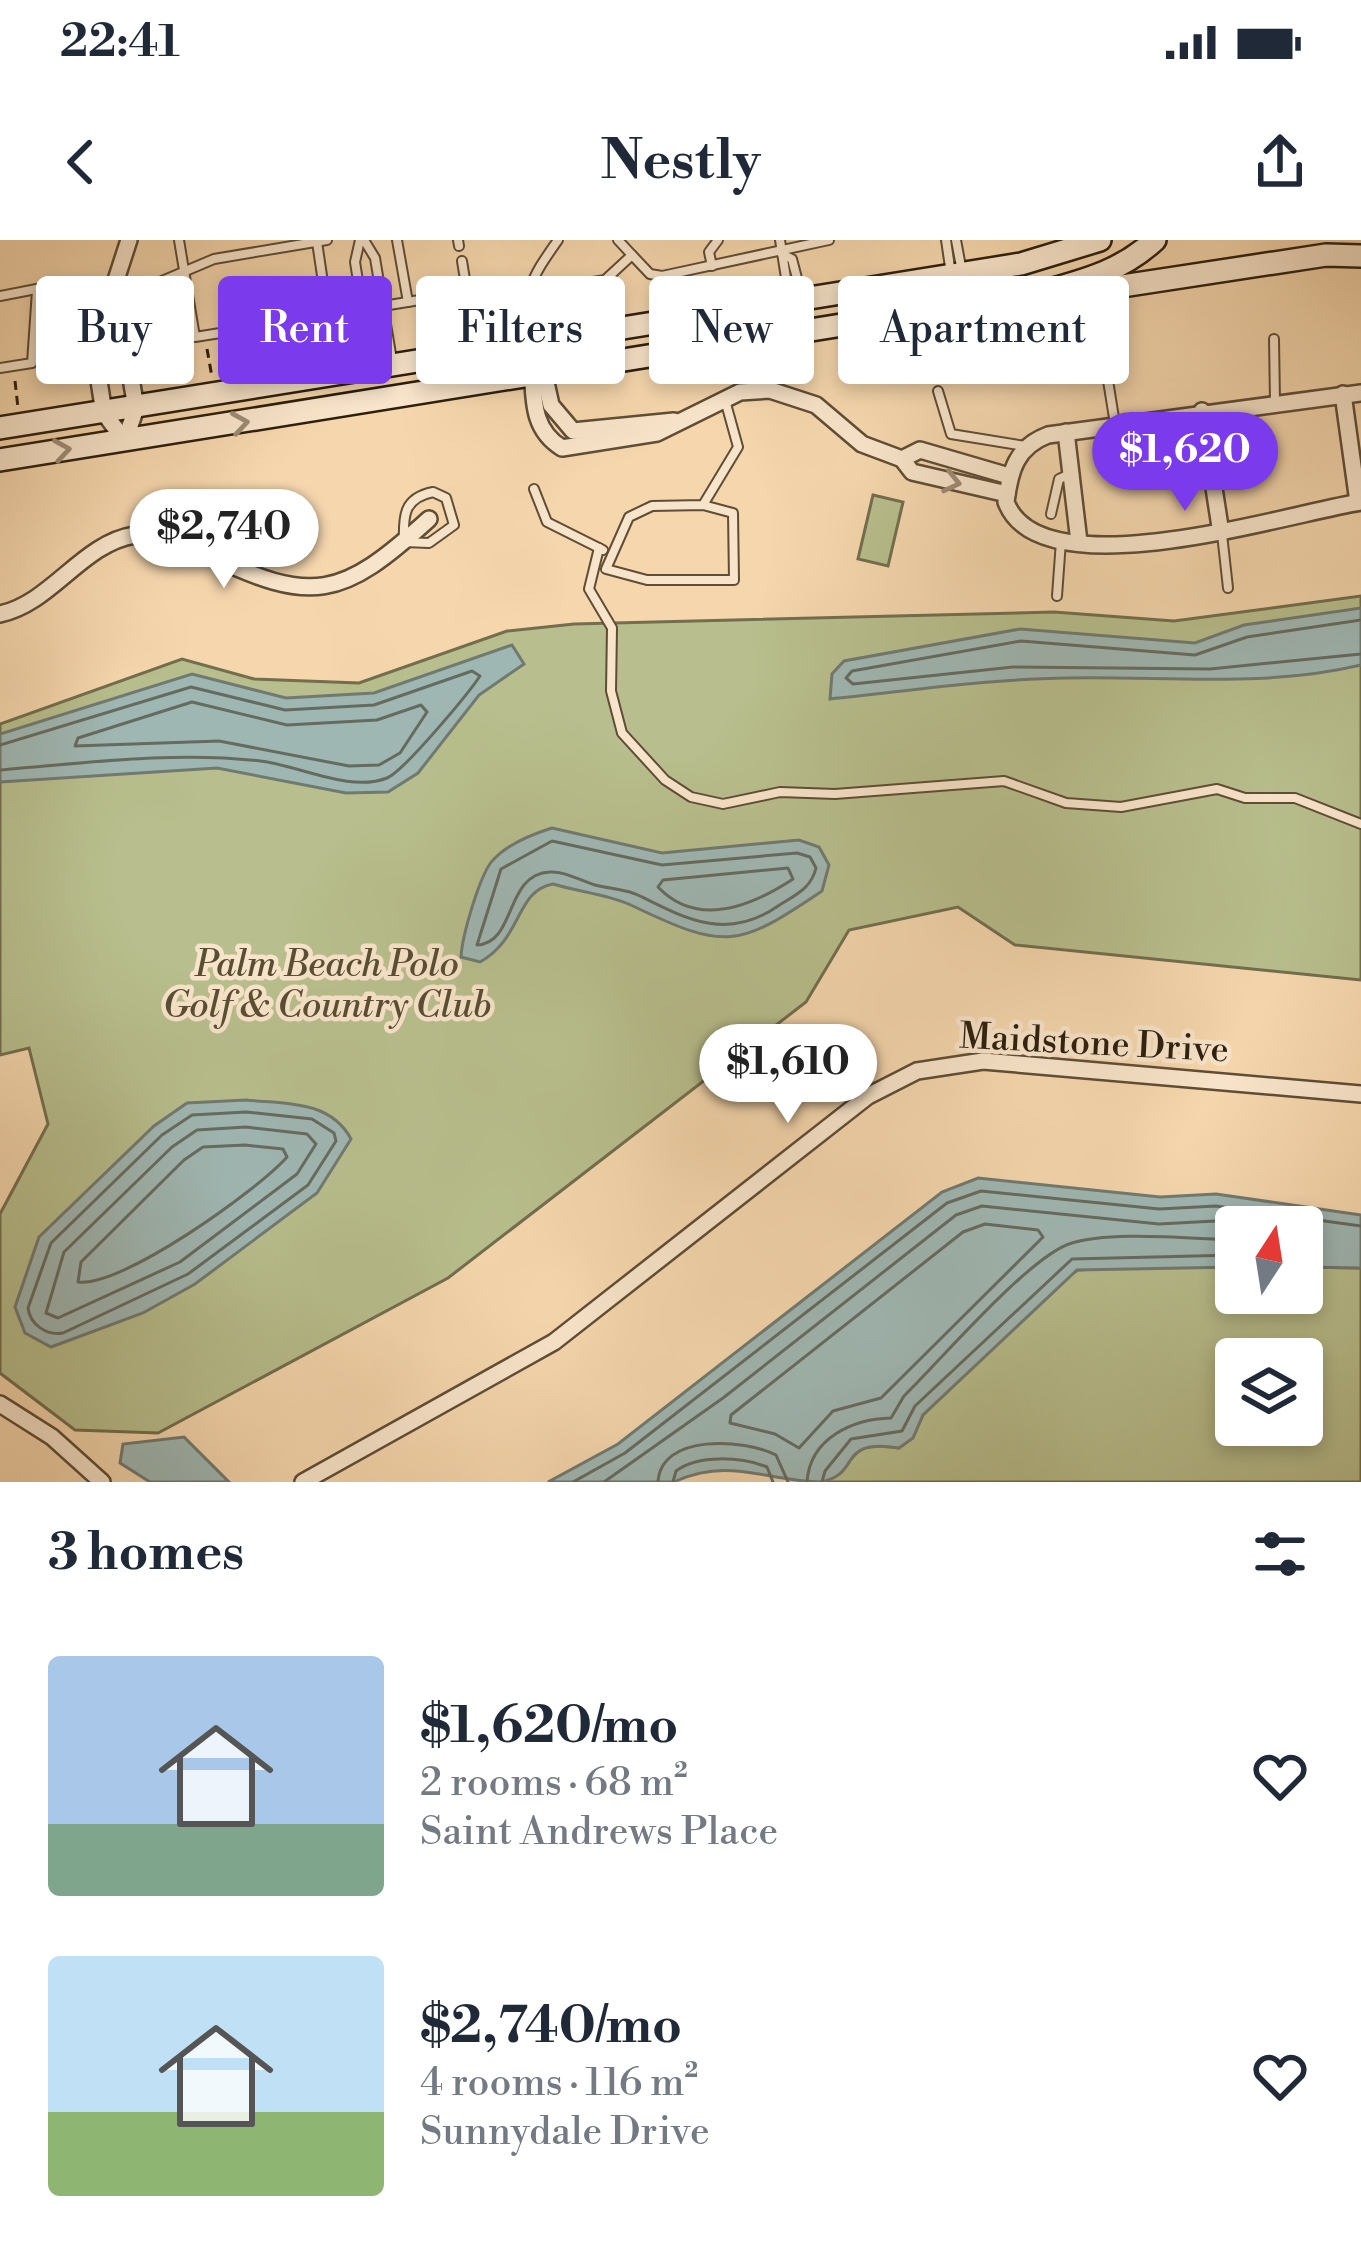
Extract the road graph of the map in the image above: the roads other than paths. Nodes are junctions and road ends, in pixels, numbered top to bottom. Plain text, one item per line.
1 (129, 240) edge
2 (179, 240) edge
3 (327, 240) edge
4 (362, 240) edge
5 (397, 240) edge
6 (558, 240) edge
7 (618, 240) edge
8 (718, 240) edge
9 (780, 240) edge
10 (829, 240) edge
11 (946, 240) edge
12 (956, 240) edge
13 (1100, 240) edge
14 (1155, 240) edge
15 (317, 242) edge
16 (276, 244) edge
17 (781, 253) junction
18 (632, 255) junction
19 (1361, 256) edge
20 (462, 261) dead end
21 (712, 266) junction
22 (185, 274) junction
23 (957, 274) junction
24 (117, 276) edge
25 (179, 276) edge
26 (359, 276) edge
27 (378, 276) edge
28 (464, 276) edge
29 (532, 276) edge
30 (608, 276) edge
31 (796, 276) edge
32 (1099, 276) edge
33 (1129, 286) edge
34 (36, 291) edge
35 (0, 296) edge
36 (814, 296) edge
37 (416, 301) edge
38 (408, 302) junction
39 (392, 305) edge
40 (36, 315) edge
41 (1274, 339) dead end
42 (0, 368) edge
43 (99, 384) edge
44 (132, 384) edge
45 (284, 384) edge
46 (420, 384) edge
47 (538, 384) edge
48 (542, 384) edge
49 (1109, 384) edge
50 (938, 392) dead end
51 (1352, 394) edge
52 (725, 399) junction
53 (1275, 402) junction
54 (136, 408) junction
55 (1202, 411) junction
56 (104, 413) junction
57 (677, 421) junction
58 (1115, 424) junction
59 (0, 428) edge
60 (1066, 432) junction
61 (124, 441) junction
62 (1025, 446) junction
63 (0, 460) edge
64 (1072, 475) junction
65 (1008, 485) junction
66 (533, 489) dead end
67 (1359, 502) edge
68 (704, 505) junction
69 (1051, 514) dead end
70 (430, 519) dead end
71 (1221, 533) junction
72 (1061, 541) junction
73 (404, 542) junction
74 (1079, 542) junction
75 (599, 548) junction
76 (610, 553) junction
77 (1228, 589) dead end
78 (1057, 596) dead end
79 (0, 614) edge
80 (1361, 824) edge
81 (1361, 1094) edge
82 (0, 1404) edge
83 (102, 1482) edge
84 (303, 1482) edge

1 - 24 street
2 - 22 lane
3 - 15 lane
4 - 26 lane
4 - 27 lane
5 - 38 lane
6 - 29 lane
7 - 18 lane
8 - 21 lane
9 - 17 lane
10 - 17 lane
11 - 23 lane
12 - 23 lane
13 - 23 street
14 - 32 street
15 - 16 lane
15 - 22 lane
16 - 22 lane
17 - 21 lane
17 - 31 lane
18 - 21 lane
18 - 30 lane
19 - 33 street
20 - 28 lane
22 - 25 lane
23 - 36 street
34 - 35 lane
37 - 38 lane
38 - 39 lane
40 - 42 lane
41 - 53 lane
43 - 56 street
44 - 54 street
45 - 54 street
61 -> 46 street
47 - 57 street
48 - 57 street
49 - 58 lane
50 - 62 lane
51 - 53 street
51 - 67 street
52 - 57 street
52 - 65 street
52 - 68 lane
53 - 55 street
54 - 56 street
54 - 61 street
55 - 58 street
55 - 71 street
56 - 59 street
56 - 61 street
58 - 60 street
60 - 62 street
60 - 64 street
63 -> 61 street
62 - 65 street
64 - 69 lane
64 - 74 street
65 - 72 street
66 - 75 lane
67 - 71 street
68 - 76 lane
68 - 76 lane
70 - 73 street
71 - 74 street
71 - 77 lane
72 - 74 street
72 - 78 lane
73 - 73 lane
73 - 79 street
75 - 76 lane
75 - 80 lane
81 - 84 street, Maidstone Drive
82 - 83 street

